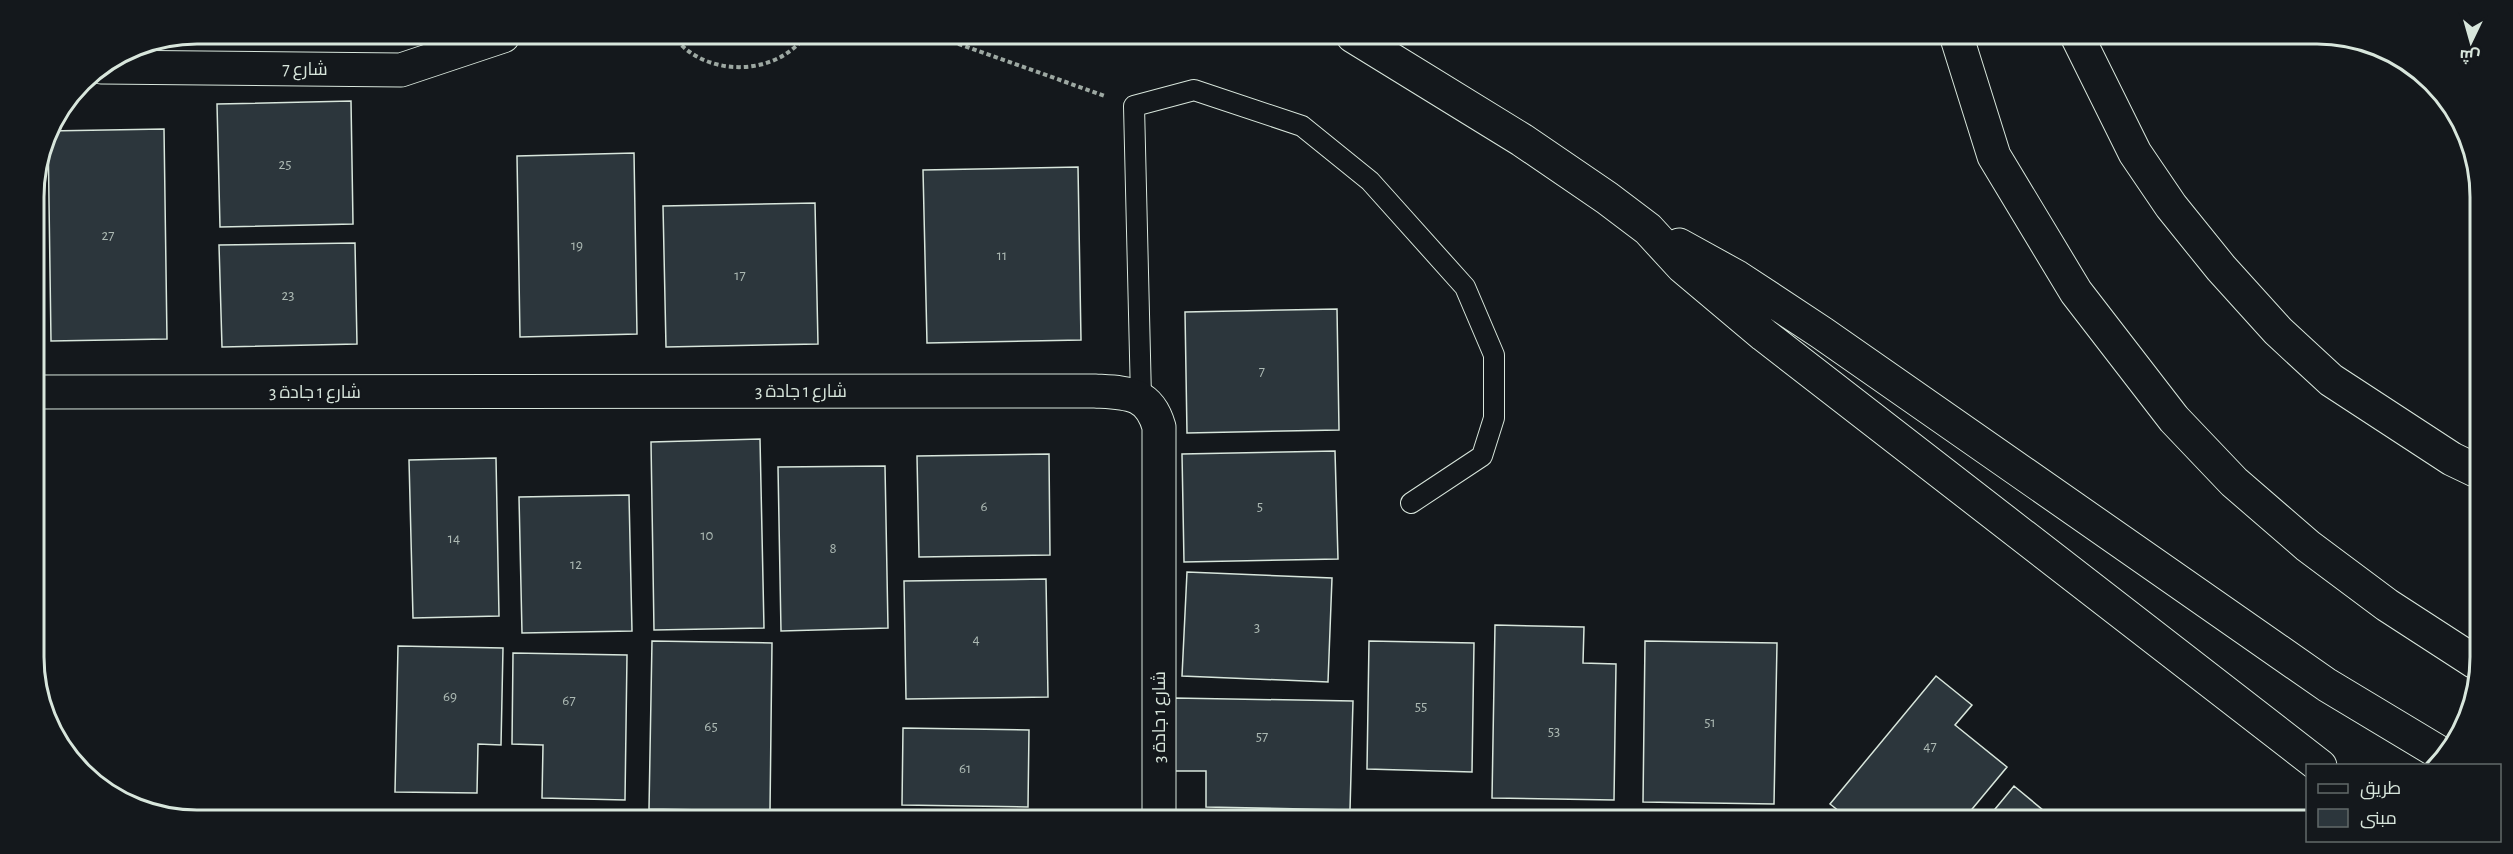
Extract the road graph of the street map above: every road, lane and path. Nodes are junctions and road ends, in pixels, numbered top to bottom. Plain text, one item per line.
1 (478, 44) edge
2 (682, 44) edge
3 (796, 44) edge
4 (959, 44) edge
5 (1366, 44) edge
6 (1959, 44) edge
7 (2081, 44) edge
8 (113, 68) edge
9 (1134, 106) junction
10 (1648, 229) junction
11 (44, 392) edge
12 (1141, 397) junction
13 (2470, 468) edge
14 (1411, 502) dead end
15 (2470, 659) edge
16 (2437, 751) edge
17 (2319, 764) edge
18 (1159, 810) edge

1 - 8 main road, شارع 7
2 - 3 path
4 - 9 path
5 - 10 main road
6 - 15 main road
7 - 13 main road
9 - 12 lane
9 - 14 lane
10 - 16 main road
10 - 17 main road
11 - 12 main road, شارع 1 جادة 3
12 - 18 main road, شارع 1 جادة 3

